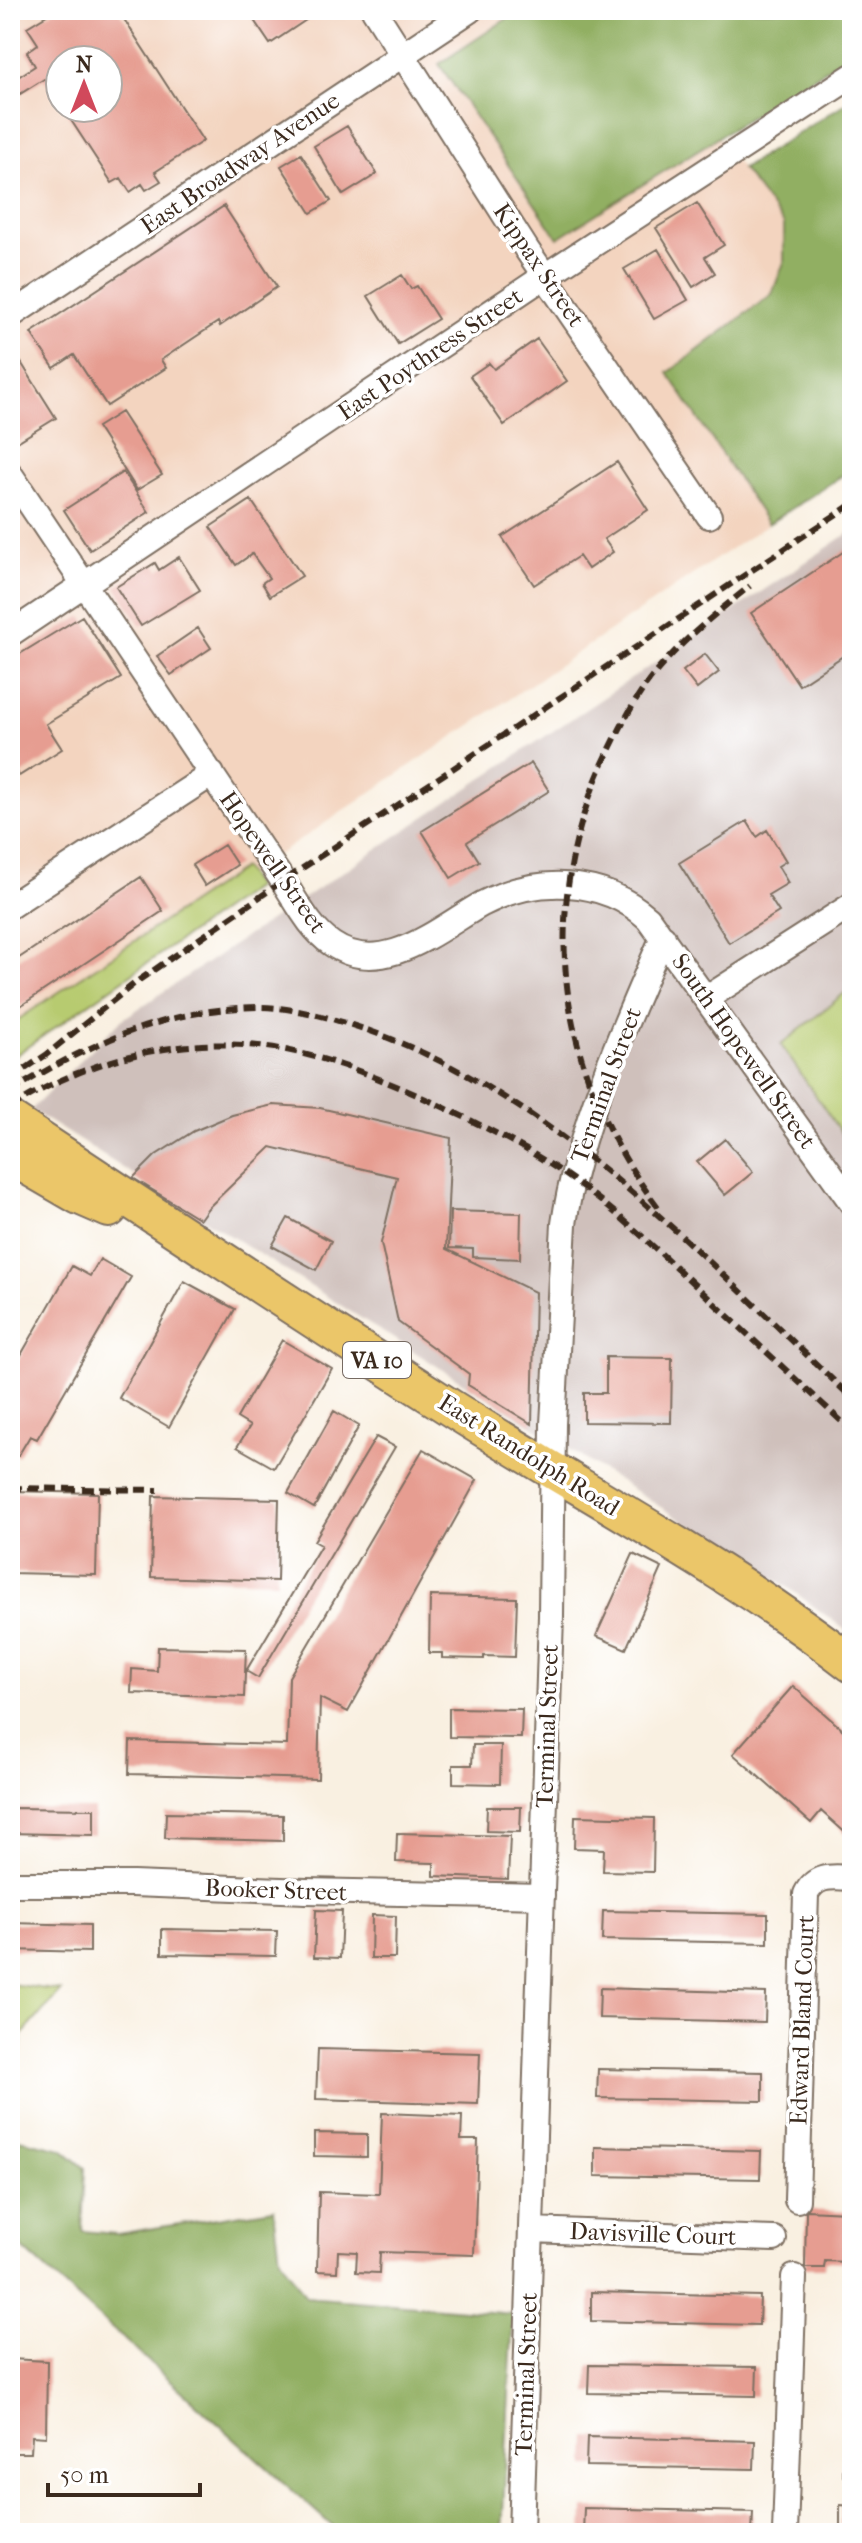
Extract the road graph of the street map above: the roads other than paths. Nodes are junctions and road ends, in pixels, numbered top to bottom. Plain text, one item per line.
1 (374, 10) edge
2 (470, 10) edge
3 (402, 55) junction
4 (852, 76) edge
5 (545, 276) junction
6 (10, 316) edge
7 (10, 474) edge
8 (709, 516) dead end
9 (84, 585) junction
10 (10, 634) edge
11 (212, 774) junction
12 (852, 905) edge
13 (10, 906) edge
14 (663, 937) junction
15 (707, 998) junction
16 (10, 1120) edge
17 (10, 1156) edge
18 (852, 1203) edge
19 (203, 1249) junction
20 (552, 1469) junction
21 (852, 1664) edge
22 (852, 1878) edge
23 (10, 1884) edge
24 (542, 1896) junction
25 (797, 2200) dead end
26 (531, 2230) junction
27 (774, 2239) dead end
28 (794, 2277) dead end
29 (521, 2533) edge
30 (785, 2533) edge

1 - 3 street, Kippax Street
2 - 3 street, East Broadway Avenue
3 - 5 street, Kippax Street
3 - 6 street, East Broadway Avenue
4 - 5 street, East Poythress Street
5 - 8 street, Kippax Street
5 - 9 street, East Poythress Street
7 - 9 street, Hopewell Street
9 - 10 street, East Poythress Street
9 - 11 street, Hopewell Street
11 - 13 street
11 - 14 street, Hopewell Street
12 - 15 street
14 - 15 street, South Hopewell Street
14 - 20 street, Terminal Street
15 - 18 street, South Hopewell Street
16 - 19 highway, East Randolph Road / VA 10
17 - 19 highway, East Randolph Road / VA 10
19 - 20 highway, East Randolph Road / VA 10
20 - 21 highway, East Randolph Road / VA 10
20 - 24 street, Terminal Street
22 - 25 street, Edward Bland Court
23 - 24 street, Booker Street
24 - 26 street, Terminal Street
26 - 27 street, Davisville Court
26 - 29 street, Terminal Street
28 - 30 street

